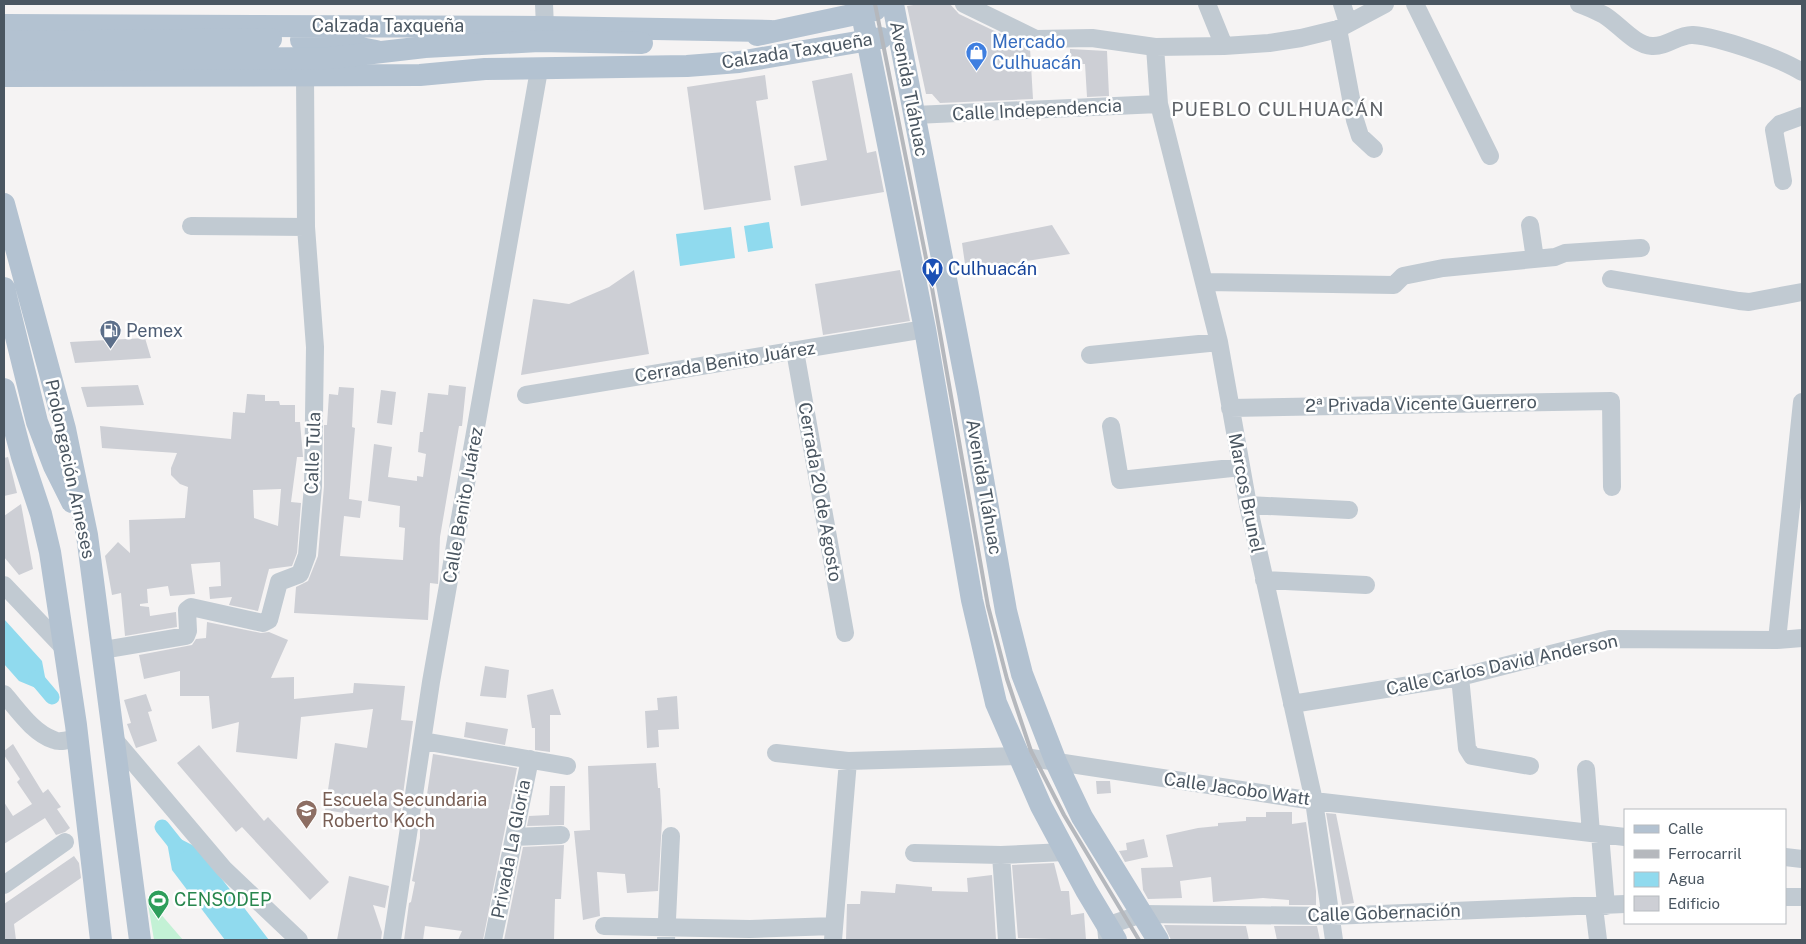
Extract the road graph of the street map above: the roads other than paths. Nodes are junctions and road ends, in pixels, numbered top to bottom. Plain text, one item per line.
1 (544, 4) edge
2 (964, 4) edge
3 (1207, 4) edge
4 (1342, 4) edge
5 (1385, 4) edge
6 (1415, 4) edge
7 (1580, 4) edge
8 (893, 5) edge
9 (861, 8) edge
10 (4, 25) edge
11 (26, 25) junction
12 (1343, 26) junction
13 (545, 27) junction
14 (771, 31) junction
15 (899, 35) junction
16 (868, 40) junction
17 (4, 42) edge
18 (1224, 46) junction
19 (1155, 47) junction
20 (4, 60) edge
21 (485, 69) junction
22 (539, 70) junction
23 (1802, 72) edge
24 (305, 74) junction
25 (4, 76) edge
26 (32, 76) junction
27 (1159, 104) junction
28 (915, 115) junction
29 (1802, 116) edge
30 (1374, 149) dead end
31 (1490, 156) dead end
32 (1783, 181) dead end
33 (4, 204) edge
34 (1530, 225) dead end
35 (191, 226) dead end
36 (306, 226) junction
37 (1641, 248) dead end
38 (1535, 259) junction
39 (1611, 279) dead end
40 (1205, 282) junction
41 (4, 288) edge
42 (1802, 292) edge
43 (925, 329) junction
44 (1219, 342) junction
45 (794, 351) junction
46 (1090, 355) dead end
47 (4, 389) edge
48 (526, 395) dead end
49 (1802, 402) edge
50 (1230, 408) junction
51 (1111, 426) dead end
52 (1241, 467) junction
53 (1612, 487) dead end
54 (1248, 505) junction
55 (988, 506) junction
56 (955, 510) junction
57 (1349, 510) dead end
58 (87, 535) junction
59 (1264, 580) junction
60 (4, 585) edge
61 (1366, 585) dead end
62 (846, 633) dead end
63 (1802, 638) edge
64 (1777, 640) junction
65 (64, 648) junction
66 (103, 650) junction
67 (1460, 676) junction
68 (4, 694) edge
69 (1292, 704) junction
70 (77, 731) junction
71 (113, 738) junction
72 (423, 740) junction
73 (776, 754) dead end
74 (1018, 756) junction
75 (530, 759) junction
76 (848, 761) junction
77 (1056, 762) junction
78 (567, 766) dead end
79 (1530, 766) dead end
80 (1586, 769) dead end
81 (1314, 801) junction
82 (1596, 833) junction
83 (561, 835) dead end
84 (671, 836) dead end
85 (514, 837) junction
86 (1624, 837) edge
87 (65, 842) dead end
88 (1065, 852) junction
89 (914, 853) dead end
90 (1001, 855) junction
91 (1786, 857) edge
92 (1802, 859) edge
93 (6, 877) edge
94 (1802, 897) edge
95 (1786, 898) edge
96 (1624, 904) edge
97 (1600, 906) junction
98 (1142, 914) junction
99 (1331, 916) junction
100 (604, 926) dead end
101 (833, 933) edge
102 (667, 934) edge
103 (750, 934) edge
104 (1110, 935) edge
105 (102, 940) edge
106 (140, 940) edge
107 (299, 940) edge
108 (392, 940) edge
109 (493, 940) edge
110 (1007, 940) edge
111 (1158, 940) edge
112 (1334, 940) edge
113 (1598, 940) edge

1 - 13 street
2 - 19 street
3 - 18 street
4 - 12 street
5 - 12 street
6 - 31 street
7 - 23 street
8 - 9 main road, Calzada Taxqueña
8 - 15 main road, Avenida Tláhuac
9 - 14 main road, Calzada Taxqueña
9 - 16 main road, Avenida Tláhuac
10 - 11 main road, Calzada Taxqueña
11 - 13 main road, Calzada Taxqueña
11 - 26 main road
12 - 18 street
12 - 30 street
13 - 14 main road, Calzada Taxqueña
14 - 20 main road, Calzada Taxqueña, bridge
15 - 16 main road, Calzada Taxqueña
15 - 28 main road, Avenida Tláhuac
16 - 22 main road, Calzada Taxqueña
16 - 43 main road, Avenida Tláhuac
17 - 21 main road, Calzada Taxqueña, bridge
18 - 19 street
19 - 27 street, Marcos Brunel
21 - 22 main road, Calzada Taxqueña
21 - 24 main road, Calzada Taxqueña
22 - 72 street, Calle Benito Juárez
24 - 26 main road, Calzada Taxqueña
24 - 36 street, Calle Tula
25 - 26 main road, Calzada Taxqueña
27 - 28 street, Calle Independencia
27 - 40 street, Marcos Brunel
28 - 55 main road, Avenida Tláhuac
29 - 32 street
33 - 58 main road, Prolongación Arneses
34 - 38 street
35 - 36 street
36 - 66 street, Calle Tula
37 - 38 street
38 - 40 street
39 - 42 street
40 - 44 street, Marcos Brunel
41 - 58 main road
43 - 45 street, Cerrada Benito Juárez
43 - 56 main road, Avenida Tláhuac
44 - 46 street
44 - 50 street, Marcos Brunel
45 - 48 street, Cerrada Benito Juárez
45 - 62 street, Cerrada 20 de Agosto
47 - 65 main road, Prolongación Arneses
49 - 64 street
50 - 52 street, Marcos Brunel
50 - 53 street, 2ª Privada Vicente Guerrero
51 - 52 street
52 - 54 street, Marcos Brunel
54 - 57 street
54 - 59 street, Marcos Brunel
55 - 56 main road
55 - 77 main road, Avenida Tláhuac
56 - 74 main road, Avenida Tláhuac
58 - 66 main road, Prolongación Arneses
59 - 61 street
59 - 69 street, Marcos Brunel
60 - 65 street
63 - 64 street, Calle Carlos David Anderson
64 - 67 street, Calle Carlos David Anderson
65 - 70 main road, Prolongación Arneses
66 - 71 main road, Prolongación Arneses
67 - 69 street, Calle Carlos David Anderson
67 - 79 street
68 - 70 street
69 - 81 street, Marcos Brunel
70 - 105 main road, Prolongación Arneses
71 - 106 main road, Prolongación Arneses
71 - 107 street
72 - 75 street
72 - 108 street, Calle Benito Juárez
73 - 76 street, Calle Jacobo Watt
74 - 76 street, Calle Jacobo Watt
74 - 77 street, Calle Jacobo Watt
74 - 88 main road, Avenida Tláhuac
75 - 78 street
75 - 85 street, Privada La Gloria
76 - 101 street
77 - 81 street, Calle Jacobo Watt
77 - 98 main road, Avenida Tláhuac
80 - 82 street
81 - 82 street, Calle Jacobo Watt
81 - 99 street, Marcos Brunel
82 - 86 street, Calle Jacobo Watt
82 - 97 street
83 - 85 street
84 - 102 street
85 - 109 street, Privada La Gloria
87 - 93 street
88 - 90 street
88 - 104 main road, Avenida Tláhuac
89 - 90 street
90 - 110 street
91 - 92 street
94 - 95 street
96 - 97 street, Calle Gobernación
97 - 99 street, Calle Gobernación
97 - 113 street
98 - 99 street, Calle Gobernación
98 - 104 street, Calle Gobernación
98 - 111 main road, Avenida Tláhuac
99 - 112 street, Marcos Brunel
100 - 102 street
101 - 103 street
102 - 103 street

